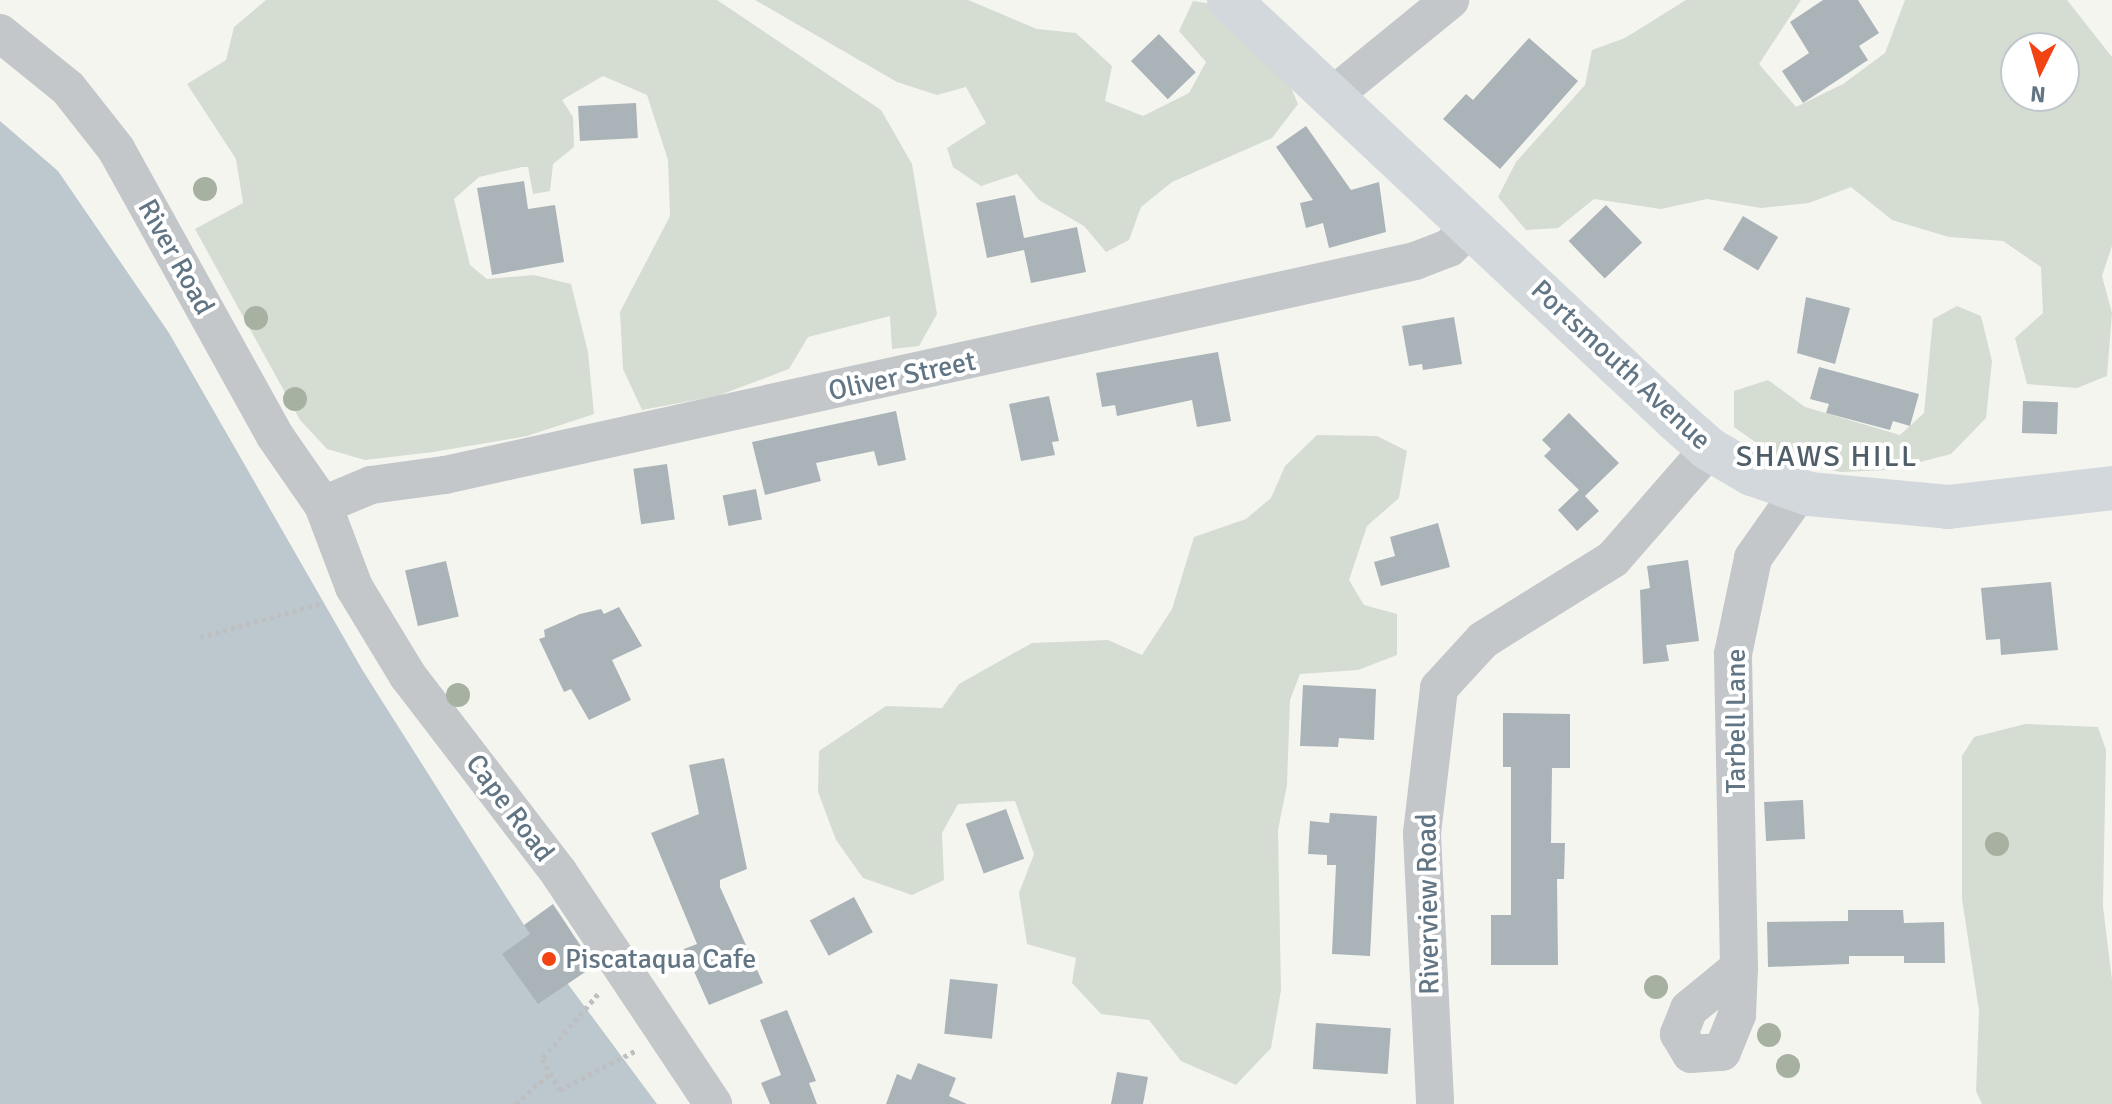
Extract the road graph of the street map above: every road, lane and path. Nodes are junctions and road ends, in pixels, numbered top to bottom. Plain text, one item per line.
1 (1229, 0) edge
2 (1450, 0) edge
3 (0, 33) edge
4 (1331, 97) junction
5 (1471, 226) junction
6 (1709, 449) junction
7 (2112, 488) edge
8 (1800, 491) junction
9 (323, 505) junction
10 (328, 601) dead end
11 (200, 637) dead end
12 (1739, 968) dead end
13 (598, 994) dead end
14 (636, 1051) dead end
15 (550, 1073) junction
16 (1435, 1101) dead end
17 (516, 1104) edge
18 (713, 1104) edge

1 - 4 main road, Portsmouth Avenue
2 - 4 street
3 - 9 street, River Road
4 - 5 main road, Portsmouth Avenue
5 - 6 main road, Portsmouth Avenue
5 - 9 street, Oliver Street
6 - 8 main road, Portsmouth Avenue
6 - 16 street, Riverview Road
7 - 8 main road, Portsmouth Avenue
8 - 12 street, Tarbell Lane
9 - 18 street, Cape Road
10 - 11 path
13 - 15 path
14 - 15 path
15 - 17 path

